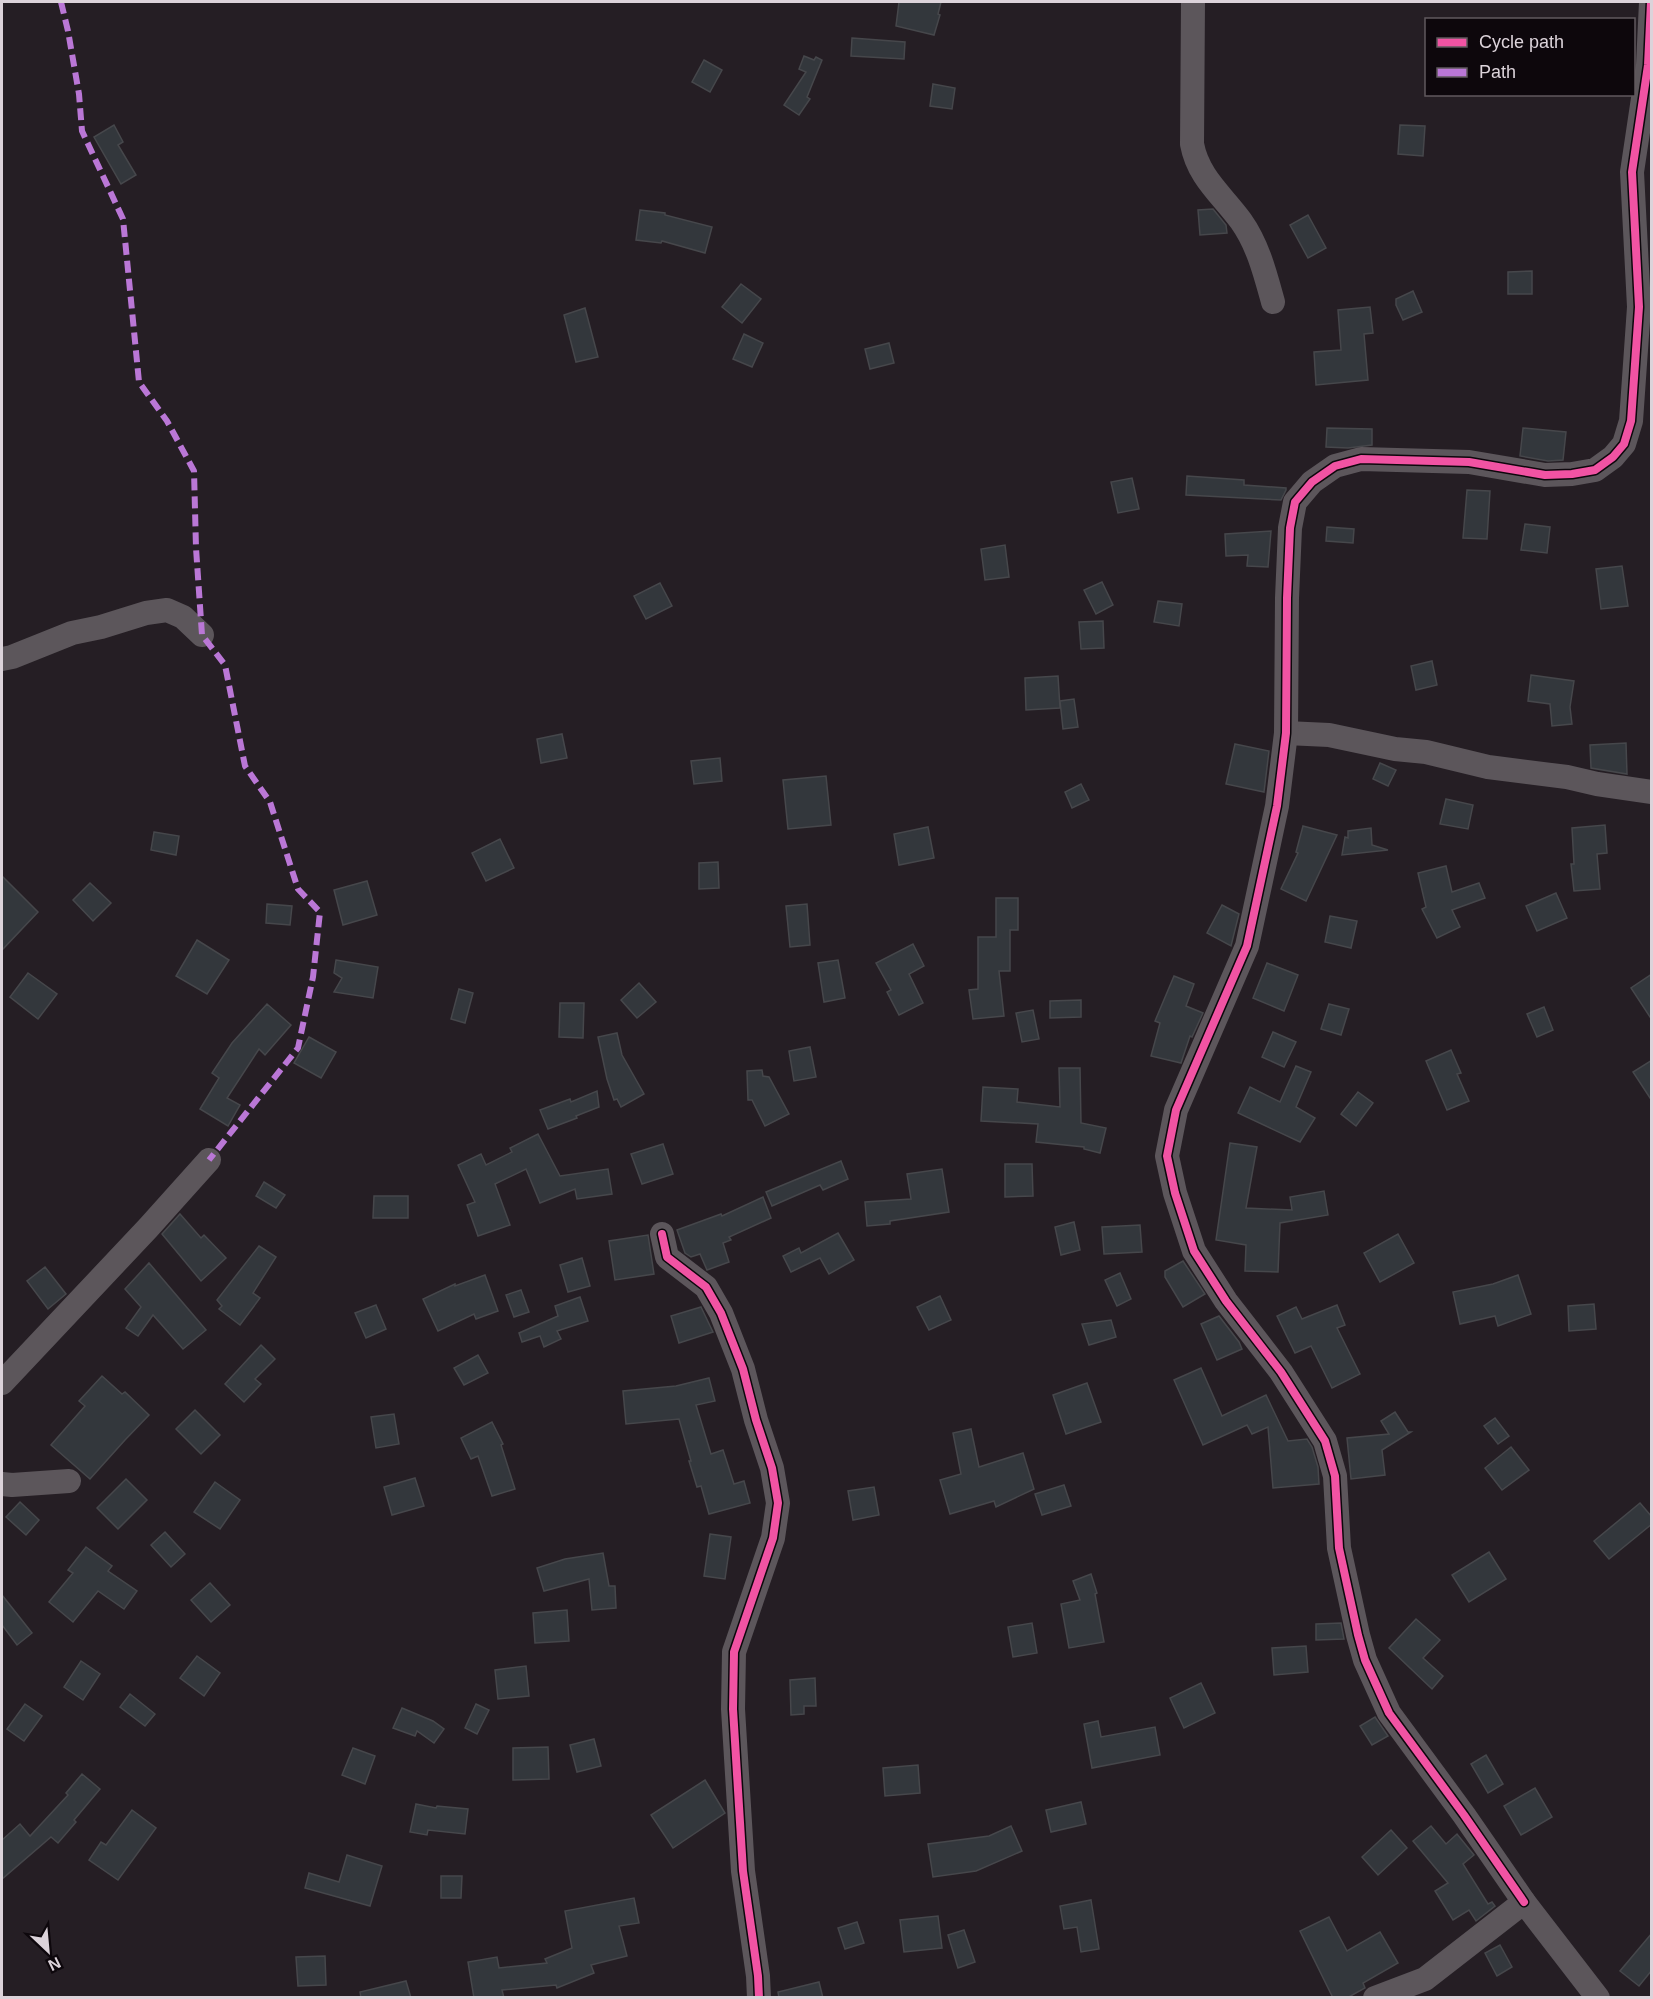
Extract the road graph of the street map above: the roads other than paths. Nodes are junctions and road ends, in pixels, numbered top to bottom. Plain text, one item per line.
1 (1193, 2) edge
2 (1651, 2) edge
3 (1273, 302) dead end
4 (1643, 362) edge
5 (202, 635) dead end
6 (2, 658) edge
7 (1286, 733) junction
8 (1652, 792) edge
9 (209, 1160) dead end
10 (662, 1234) dead end
11 (2, 1383) edge
12 (69, 1481) dead end
13 (2, 1484) edge
14 (1524, 1902) junction
15 (759, 1998) edge
16 (1375, 1998) edge
17 (1598, 1998) edge

1 - 3 street
2 - 4 street
4 - 7 street
5 - 6 street
7 - 8 street
7 - 14 street
9 - 11 street
10 - 15 street
12 - 13 street
14 - 16 street
14 - 17 street

